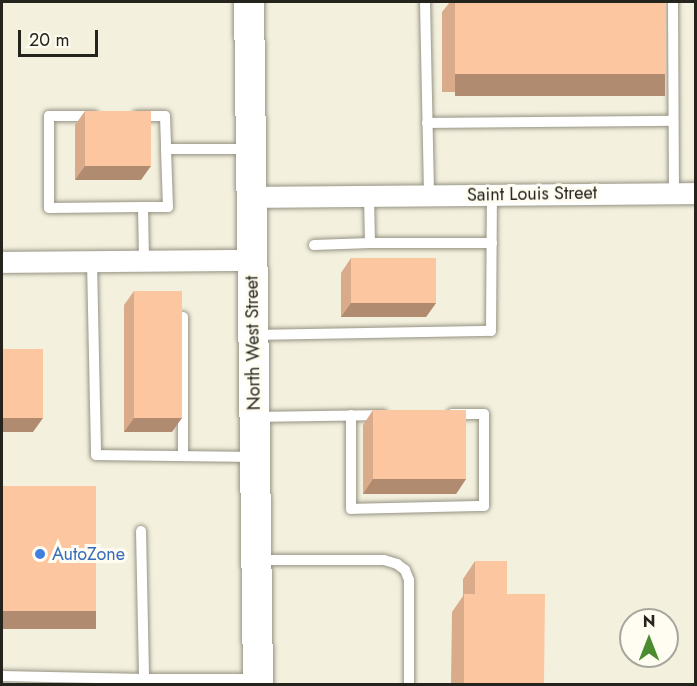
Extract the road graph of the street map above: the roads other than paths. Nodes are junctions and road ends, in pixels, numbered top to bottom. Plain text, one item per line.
1 (249, 2) edge
2 (425, 2) edge
3 (673, 2) edge
4 (107, 116) edge
5 (130, 116) edge
6 (673, 121) junction
7 (428, 123) junction
8 (166, 149) junction
9 (251, 149) junction
10 (674, 193) junction
11 (696, 193) edge
12 (429, 195) junction
13 (492, 195) junction
14 (369, 196) junction
15 (251, 197) junction
16 (143, 207) junction
17 (370, 243) junction
18 (492, 243) junction
19 (314, 245) dead end
20 (252, 260) junction
21 (92, 261) junction
22 (144, 261) junction
23 (2, 262) edge
24 (183, 317) edge
25 (253, 335) junction
26 (440, 414) edge
27 (351, 415) junction
28 (395, 415) edge
29 (254, 417) junction
30 (183, 456) junction
31 (255, 457) junction
32 (141, 531) dead end
33 (256, 560) junction
34 (2, 676) edge
35 (144, 679) junction
36 (258, 682) edge
37 (409, 684) edge

1 - 9 main road, North West Street
2 - 7 lane
3 - 6 lane
4 - 16 lane
5 - 8 lane
6 - 7 lane
6 - 10 lane
7 - 12 lane
8 - 9 lane
8 - 16 lane
9 - 15 main road, North West Street
10 - 11 street, Saint Louis Street
10 - 13 street, Saint Louis Street
12 - 13 street, Saint Louis Street
12 - 14 street, Saint Louis Street
13 - 18 lane
14 - 15 street, Saint Louis Street
14 - 17 lane
15 - 20 main road, North West Street
16 - 22 lane
17 - 18 lane
17 - 19 lane
18 - 25 lane
20 - 22 street
20 - 25 main road, North West Street
21 - 22 street
21 - 23 street
21 - 30 lane
24 - 30 lane
25 - 29 main road, North West Street
26 - 27 lane
27 - 28 lane
27 - 29 lane
29 - 31 main road, North West Street
30 - 31 lane
31 - 33 main road, North West Street
32 - 35 lane
33 - 36 main road, North West Street
33 - 37 lane
34 - 35 lane
35 - 36 lane

